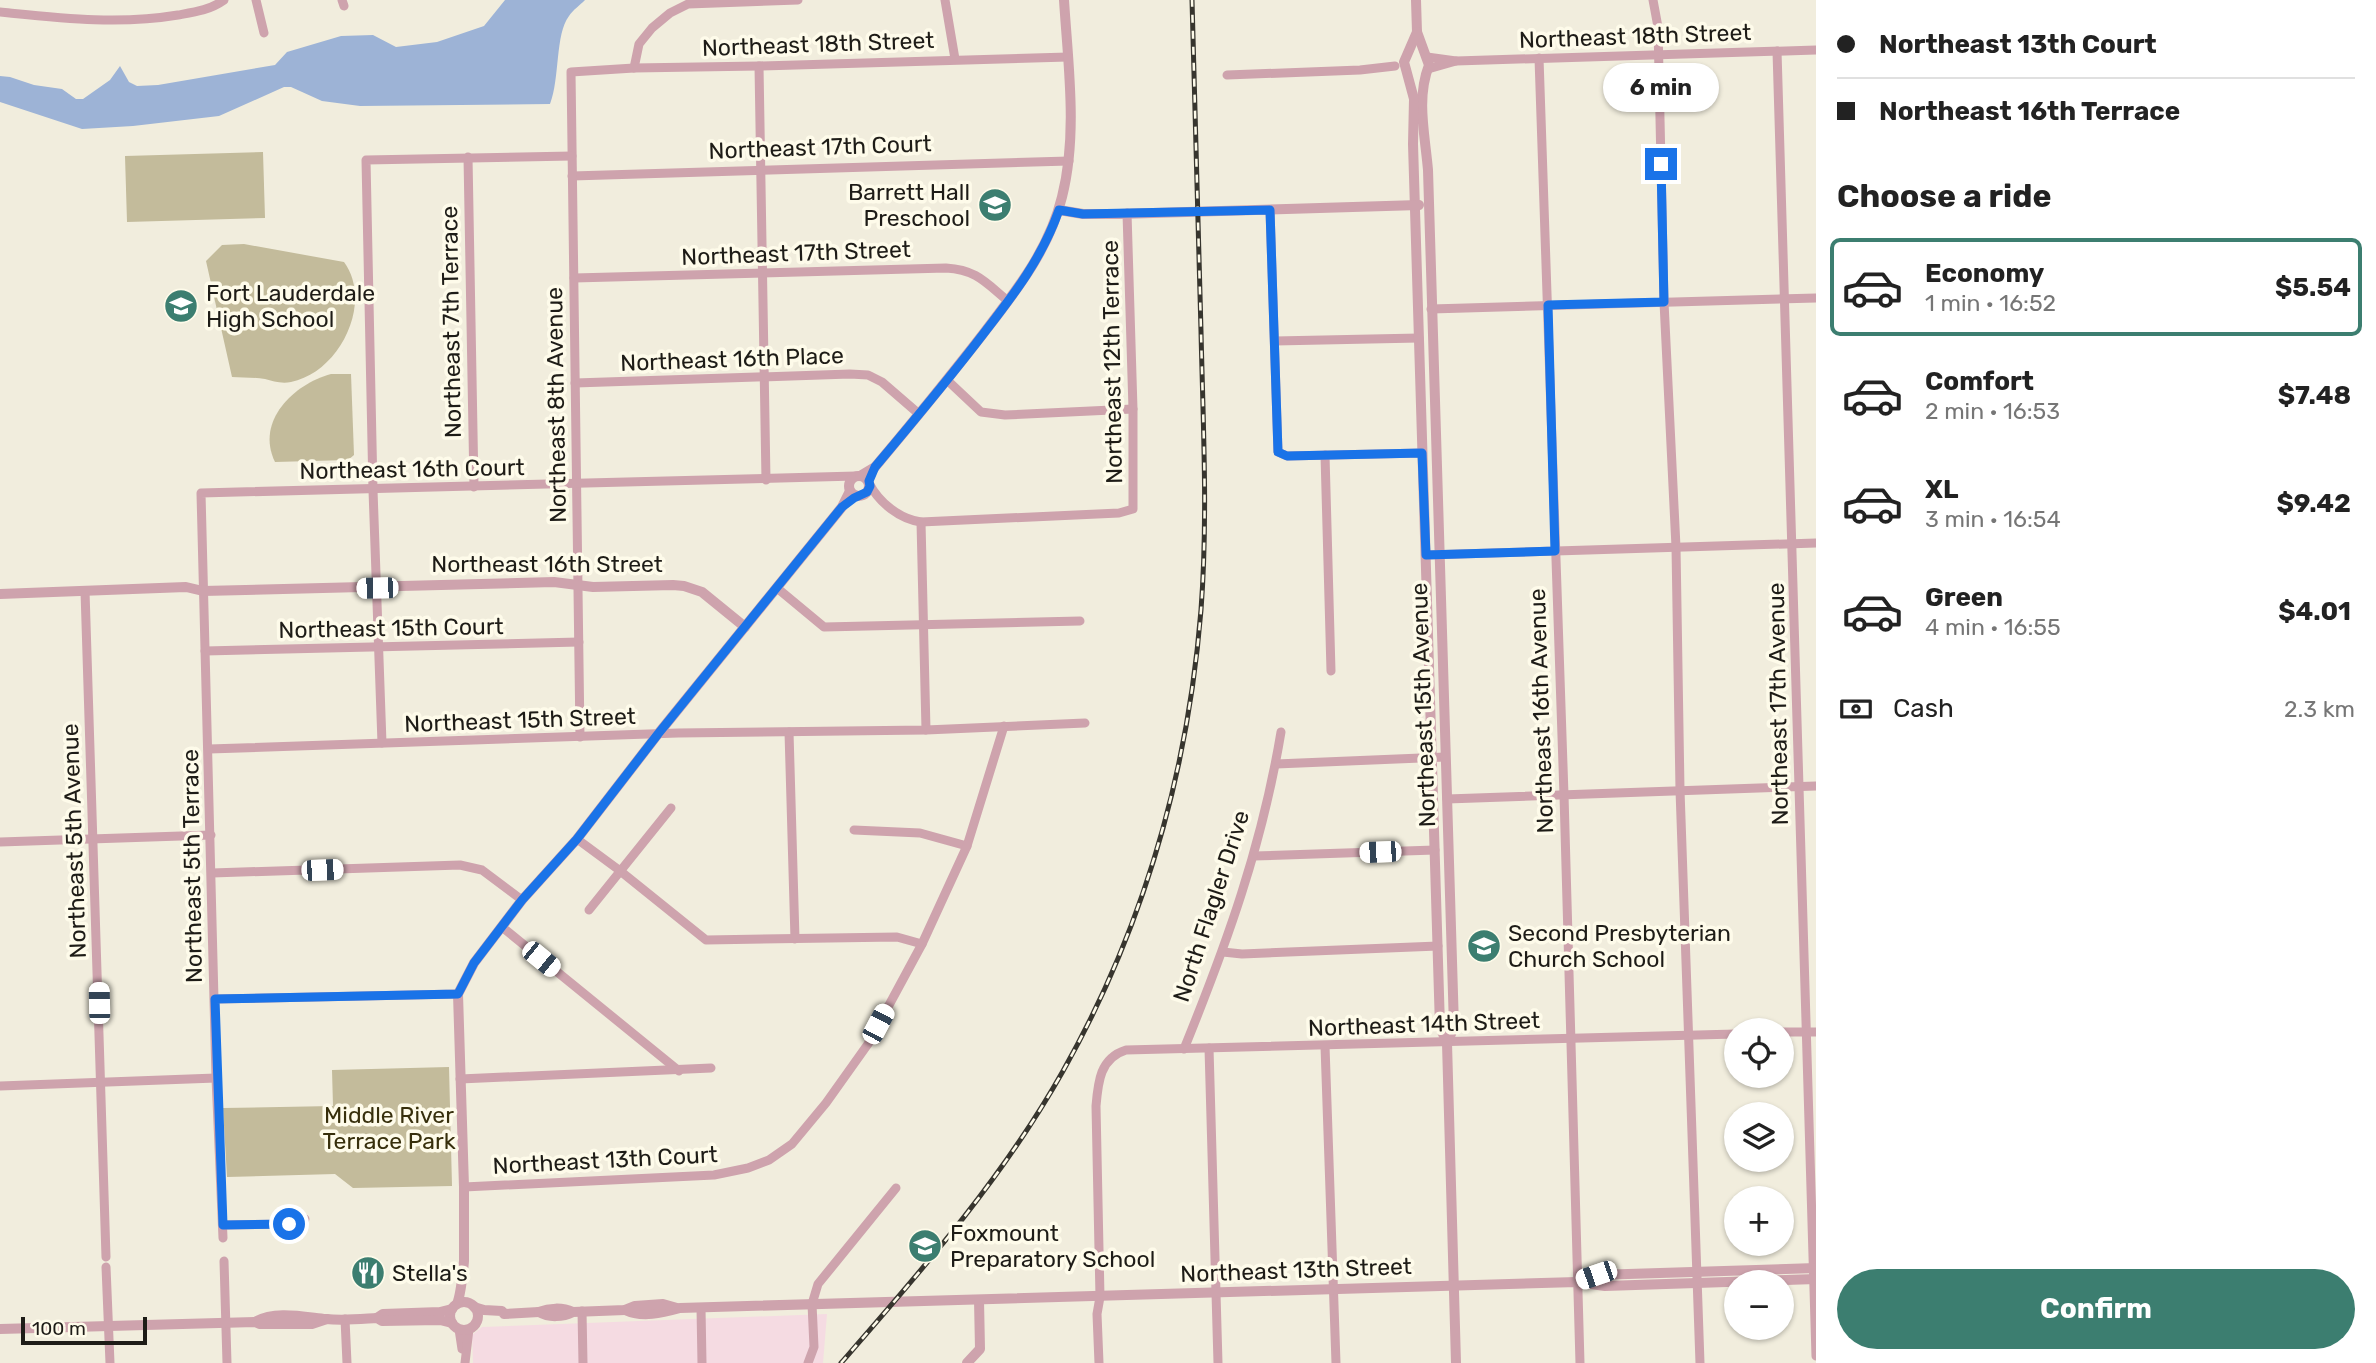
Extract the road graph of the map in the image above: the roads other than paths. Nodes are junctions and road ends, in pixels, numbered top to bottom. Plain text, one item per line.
1 (224, 0) edge
2 (256, 0) edge
3 (798, 0) edge
4 (945, 0) edge
5 (1064, 0) edge
6 (1416, 0) edge
7 (1653, 0) edge
8 (0, 12) edge
9 (1417, 32) junction
10 (264, 33) dead end
11 (1816, 50) edge
12 (1777, 51) junction
13 (1408, 55) junction
14 (1658, 55) junction
15 (1426, 56) junction
16 (1068, 57) junction
17 (1539, 58) junction
18 (955, 59) junction
19 (1456, 61) junction
20 (759, 66) junction
21 (634, 68) junction
22 (1403, 69) junction
23 (1427, 71) junction
24 (570, 72) joint
25 (1227, 75) dead end
26 (572, 156) junction
27 (468, 157) junction
28 (1069, 161) junction
29 (759, 169) junction
30 (572, 176) junction
31 (1429, 204) junction
32 (1415, 205) junction
33 (1059, 210) junction
34 (1270, 210) junction
35 (1128, 213) junction
36 (762, 274) junction
37 (573, 278) junction
38 (1816, 298) edge
39 (1784, 299) junction
40 (1008, 301) junction
41 (1664, 302) junction
42 (1548, 305) junction
43 (1431, 309) junction
44 (1419, 338) junction
45 (1275, 341) junction
46 (764, 377) junction
47 (947, 380) junction
48 (575, 383) junction
49 (1133, 409) junction
50 (919, 414) junction
51 (1422, 453) junction
52 (1325, 455) junction
53 (766, 480) junction
54 (576, 484) junction
55 (859, 485) junction
56 (474, 487) junction
57 (373, 490) junction
58 (201, 493) joint
59 (921, 522) junction
60 (1816, 542) edge
61 (1793, 543) junction
62 (1676, 547) junction
63 (1555, 551) junction
64 (1439, 554) junction
65 (1426, 555) junction
66 (578, 585) junction
67 (377, 588) junction
68 (777, 588) junction
69 (85, 591) junction
70 (203, 591) junction
71 (0, 594) edge
72 (1080, 621) dead end
73 (925, 625) junction
74 (745, 627) junction
75 (579, 642) junction
76 (378, 647) junction
77 (205, 651) junction
78 (1331, 671) dead end
79 (1084, 723) dead end
80 (1004, 726) junction
81 (926, 730) junction
82 (789, 732) junction
83 (1281, 732) dead end
84 (658, 734) junction
85 (580, 737) junction
86 (382, 743) junction
87 (209, 749) junction
88 (1445, 757) junction
89 (1432, 758) junction
90 (1276, 764) junction
91 (1816, 786) edge
92 (1799, 787) junction
93 (1680, 790) junction
94 (1564, 795) junction
95 (1447, 799) junction
96 (671, 808) dead end
97 (854, 830) dead end
98 (211, 835) junction
99 (94, 839) junction
100 (577, 839) junction
101 (0, 842) edge
102 (967, 846) junction
103 (1435, 850) junction
104 (1254, 856) junction
105 (619, 870) junction
106 (212, 873) junction
107 (522, 900) junction
108 (589, 910) dead end
109 (502, 927) junction
110 (795, 939) junction
111 (922, 944) junction
112 (1438, 946) junction
113 (1223, 952) junction
114 (458, 994) junction
115 (215, 999) junction
116 (1811, 1032) edge
117 (1724, 1034) edge
118 (1689, 1035) junction
119 (1570, 1038) junction
120 (1447, 1042) junction
121 (1325, 1046) junction
122 (1209, 1048) junction
123 (1184, 1049) junction
124 (711, 1068) dead end
125 (679, 1071) junction
126 (216, 1079) junction
127 (460, 1079) junction
128 (102, 1083) junction
129 (0, 1086) edge
130 (464, 1187) junction
131 (896, 1188) dead end
132 (305, 1219) dead end
133 (223, 1225) junction
134 (223, 1238) dead end
135 (224, 1261) dead end
136 (463, 1273) junction
137 (1815, 1273) edge
138 (1696, 1276) junction
139 (1577, 1282) junction
140 (1454, 1286) junction
141 (1334, 1289) junction
142 (1216, 1293) junction
143 (1100, 1297) junction
144 (979, 1300) junction
145 (812, 1304) junction
146 (472, 1306) junction
147 (455, 1307) junction
148 (701, 1308) junction
149 (577, 1311) junction
150 (504, 1314) junction
151 (377, 1318) junction
152 (345, 1319) junction
153 (226, 1322) junction
154 (464, 1325) junction
155 (108, 1326) junction
156 (0, 1329) edge
157 (980, 1349) junction
158 (1816, 1356) edge
159 (465, 1360) edge
160 (110, 1363) edge
161 (227, 1363) edge
162 (347, 1363) edge
163 (583, 1363) edge
164 (702, 1363) edge
165 (808, 1363) edge
166 (967, 1363) edge
167 (980, 1363) edge
168 (1099, 1363) edge
169 (1218, 1363) edge
170 (1336, 1363) edge
171 (1456, 1363) edge
172 (1580, 1363) edge
173 (1700, 1363) edge

1 - 8 street
2 - 10 street
3 - 21 street
4 - 18 street
5 - 16 street
6 - 9 street
7 - 14 street
9 - 13 street
9 - 15 street
11 - 12 street, Northeast 18th Street
12 - 14 street, Northeast 18th Street
12 - 39 street, Northeast 17th Avenue
13 - 15 street
13 - 22 street
14 - 17 street, Northeast 18th Street
14 - 41 street
15 - 19 street, Northeast 18th Street
15 - 23 street
16 - 18 street, Northeast 18th Street
16 - 28 street
17 - 19 street, Northeast 18th Street
17 - 42 street, Northeast 16th Avenue
18 - 20 street, Northeast 18th Street
19 - 23 street, Northeast 18th Street
20 - 21 street, Northeast 18th Street
20 - 29 street
21 - 24 street, Northeast 18th Street
22 - 23 street
22 - 25 street
22 - 32 street, Northeast 15th Avenue
23 - 31 street, Northeast 15th Avenue
24 - 26 street, Northeast 8th Avenue
26 - 27 street
26 - 30 street, Northeast 8th Avenue
27 - 56 street, Northeast 7th Terrace
27 - 57 street
28 - 29 street, Northeast 17th Court
28 - 33 street
29 - 30 street, Northeast 17th Court
29 - 36 street
30 - 37 street, Northeast 8th Avenue
31 - 32 street
31 - 43 street, Northeast 15th Avenue
32 - 34 street
32 - 44 street, Northeast 15th Avenue
33 - 35 street
33 - 40 street
34 - 35 street
34 - 45 street
35 - 49 street, Northeast 12th Terrace
36 - 37 street, Northeast 17th Street
36 - 40 street, Northeast 17th Street
36 - 46 street
37 - 48 street, Northeast 8th Avenue
38 - 39 street
39 - 41 street
39 - 61 street, Northeast 17th Avenue
40 - 47 street
41 - 42 street
41 - 62 street
42 - 43 street
42 - 63 street, Northeast 16th Avenue
43 - 64 street, Northeast 15th Avenue
44 - 45 street
44 - 51 street, Northeast 15th Avenue
45 - 52 street
46 - 48 street, Northeast 16th Place
46 - 50 street, Northeast 16th Place
46 - 53 street
47 - 49 street
47 - 50 street
48 - 54 street, Northeast 8th Avenue
49 - 59 street, Northeast 12th Terrace
50 - 55 street
51 - 52 street
51 - 65 street, Northeast 15th Avenue
52 - 78 street
53 - 54 street, Northeast 16th Court
53 - 55 street, Northeast 16th Court
54 - 56 street, Northeast 16th Court
54 - 66 street, Northeast 8th Avenue
55 - 59 street
55 - 68 street
56 - 57 street, Northeast 16th Court
57 - 58 street, Northeast 16th Court
57 - 67 street
58 - 70 street, Northeast 5th Terrace
59 - 73 street
60 - 61 street
61 - 62 street
61 - 92 street, Northeast 17th Avenue
62 - 63 street
62 - 93 street
63 - 64 street
63 - 94 street, Northeast 16th Avenue
64 - 65 street
64 - 88 street, Northeast 15th Avenue
65 - 89 street, Northeast 15th Avenue
66 - 67 street, Northeast 16th Street
66 - 74 street, Northeast 16th Street
66 - 75 street, Northeast 8th Avenue
67 - 70 street, Northeast 16th Street
67 - 76 street
68 - 73 street
68 - 74 street
69 - 70 street, Northeast 16th Street
69 - 71 street, Northeast 16th Street
69 - 99 street, Northeast 5th Avenue
70 - 77 street, Northeast 5th Terrace
72 - 73 street
73 - 81 street
74 - 84 street
75 - 76 street, Northeast 15th Court
75 - 85 street, Northeast 8th Avenue
76 - 77 street, Northeast 15th Court
76 - 86 street
77 - 87 street, Northeast 5th Terrace
79 - 80 street, Northeast 15th Street
80 - 81 street, Northeast 15th Street
80 - 102 street, Northeast 13th Court
81 - 82 street, Northeast 15th Street
82 - 84 street, Northeast 15th Street
82 - 110 street
83 - 90 street, North Flagler Drive
84 - 85 street, Northeast 15th Street
84 - 100 street
85 - 86 street, Northeast 15th Street
86 - 87 street, Northeast 15th Street
87 - 98 street, Northeast 5th Terrace
88 - 89 street
88 - 95 street, Northeast 15th Avenue
89 - 90 street
89 - 103 street, Northeast 15th Avenue
90 - 104 street, North Flagler Drive
91 - 92 street
92 - 93 street
92 - 116 street, Northeast 17th Avenue
93 - 94 street
93 - 118 street
94 - 95 street
94 - 119 street, Northeast 16th Avenue
95 - 120 street, Northeast 15th Avenue
96 - 105 street
97 - 102 street
98 - 99 street
98 - 106 street, Northeast 5th Terrace
99 - 101 street
99 - 128 street, Northeast 5th Avenue
100 - 105 street
100 - 107 street
102 - 111 street, Northeast 13th Court
103 - 104 street
103 - 112 street, Northeast 15th Avenue
104 - 113 street, North Flagler Drive
105 - 108 street
105 - 110 street
106 - 107 street
106 - 115 street, Northeast 5th Terrace
107 - 109 street
109 - 114 street
109 - 125 street
110 - 111 street
111 - 130 street, Northeast 13th Court
112 - 113 street
112 - 120 street, Northeast 15th Avenue
113 - 123 street, North Flagler Drive
114 - 115 street
114 - 127 street
115 - 126 street, Northeast 5th Terrace
116 - 137 street, Northeast 17th Avenue
117 - 118 street, Northeast 14th Street
118 - 119 street, Northeast 14th Street
118 - 138 street
119 - 120 street, Northeast 14th Street
119 - 139 street, Northeast 16th Avenue
120 - 121 street, Northeast 14th Street
120 - 140 street, Northeast 15th Avenue
121 - 122 street, Northeast 14th Street
121 - 141 street
122 - 123 street, Northeast 14th Street
122 - 142 street
123 - 143 street, Northeast 14th Street
124 - 125 street
125 - 127 street
126 - 128 street
126 - 133 street, Northeast 5th Terrace
127 - 130 street
128 - 129 street
128 - 155 street, Northeast 5th Avenue
130 - 136 street
131 - 145 street
132 - 133 street
133 - 134 street, Northeast 5th Terrace
135 - 153 street
136 - 146 street
136 - 147 street
137 - 138 street, Northeast 13th Street
137 - 158 street, Northeast 17th Avenue
138 - 139 street, Northeast 13th Street
138 - 173 street
139 - 140 street, Northeast 13th Street
139 - 172 street, Northeast 16th Avenue
140 - 141 street, Northeast 13th Street
140 - 171 street, Northeast 15th Avenue
141 - 142 street, Northeast 13th Street
141 - 170 street
142 - 143 street, Northeast 13th Street
142 - 169 street
143 - 144 street, Northeast 13th Street
143 - 168 street
144 - 145 street, Northeast 13th Street
144 - 157 street
145 - 148 street, Northeast 13th Street
145 - 165 street
146 - 147 street, Northeast 13th Street
146 - 150 street, Northeast 13th Street
146 - 154 street
147 - 151 street, Northeast 13th Street
147 - 154 street
148 - 149 street, Northeast 13th Street
148 - 164 street
149 - 150 street, Northeast 13th Street
149 - 163 street
150 - 154 street, Northeast 13th Street
151 - 152 street, Northeast 13th Street
151 - 154 street, Northeast 13th Street
152 - 153 street, Northeast 13th Street
152 - 162 street
153 - 155 street, Northeast 13th Street
153 - 161 street
154 - 159 street
155 - 156 street, Northeast 13th Street
155 - 160 street, Northeast 5th Avenue
157 - 166 street
157 - 167 street

